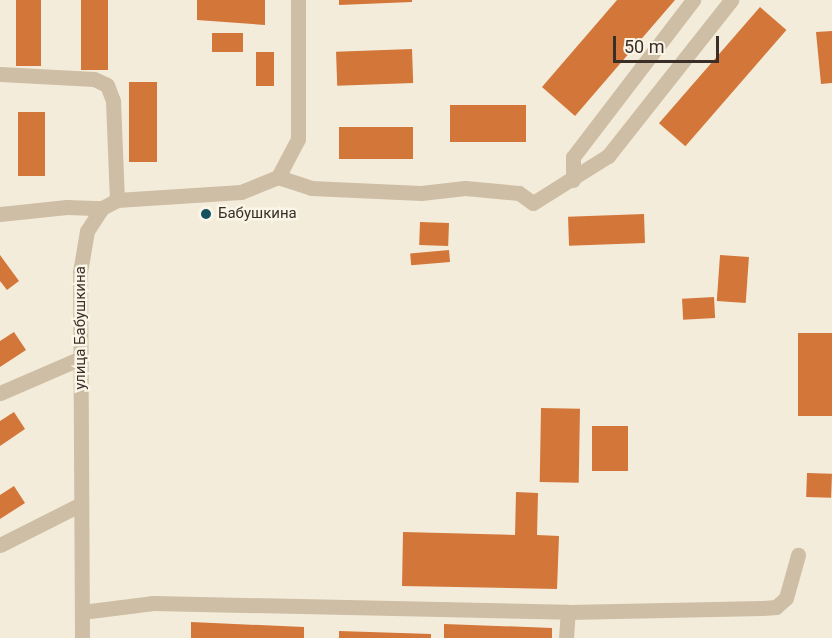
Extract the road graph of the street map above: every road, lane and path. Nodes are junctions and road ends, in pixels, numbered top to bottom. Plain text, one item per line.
1 (298, 0) edge
2 (693, 0) edge
3 (731, 0) edge
4 (0, 74) edge
5 (278, 177) junction
6 (573, 180) junction
7 (117, 200) junction
8 (102, 208) junction
9 (0, 214) edge
10 (81, 358) junction
11 (0, 393) edge
12 (81, 504) junction
13 (0, 545) edge
14 (798, 555) dead end
15 (82, 612) junction
16 (568, 612) junction
17 (82, 638) edge
18 (566, 638) edge

1 - 5 street
2 - 6 street
3 - 6 street
4 - 7 street
5 - 6 street
5 - 7 street
7 - 8 street
8 - 9 street
8 - 10 street, улица Бабушкина
10 - 11 street
10 - 12 street, улица Бабушкина
12 - 13 street
12 - 15 street, улица Бабушкина
14 - 16 street
15 - 16 street
15 - 17 street, улица Бабушкина
16 - 18 street

